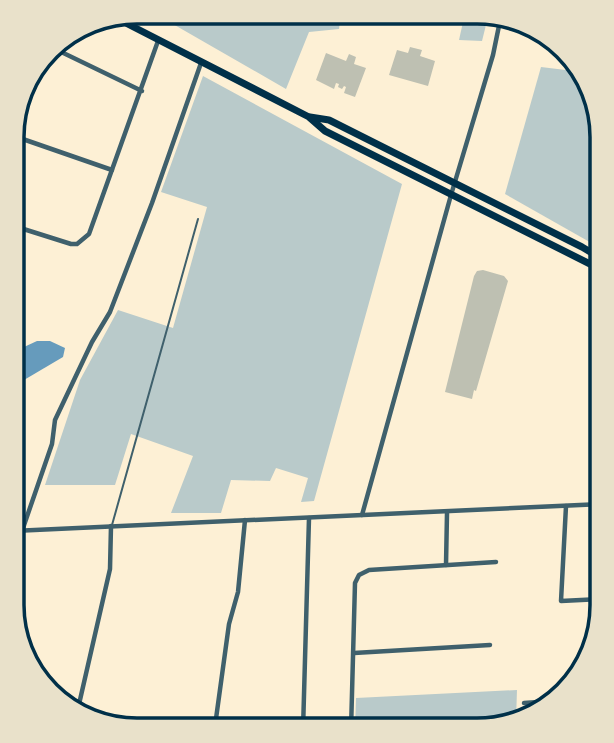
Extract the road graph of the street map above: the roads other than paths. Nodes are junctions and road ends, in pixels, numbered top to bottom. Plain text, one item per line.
1 (129, 25) edge
2 (499, 27) edge
3 (159, 41) junction
4 (63, 53) edge
5 (201, 63) junction
6 (142, 91) junction
7 (309, 117) junction
8 (24, 139) edge
9 (112, 170) junction
10 (454, 182) junction
11 (450, 195) junction
12 (198, 219) dead end
13 (24, 229) edge
14 (590, 252) edge
15 (590, 264) edge
16 (589, 505) edge
17 (566, 506) junction
18 (447, 513) junction
19 (362, 515) junction
20 (309, 518) junction
21 (245, 520) junction
22 (24, 525) edge
23 (111, 526) junction
24 (24, 531) edge
25 (496, 562) dead end
26 (446, 565) junction
27 (589, 600) edge
28 (490, 645) dead end
29 (354, 653) junction
30 (80, 702) edge
31 (534, 702) edge
32 (524, 703) dead end
33 (216, 718) edge
34 (303, 718) edge
35 (351, 718) edge

1 - 3 highway
2 - 10 street
3 - 5 highway
3 - 6 street
4 - 6 street
5 - 7 highway
5 - 22 street
6 - 9 street
7 - 10 highway
7 - 11 highway
8 - 9 street
9 - 13 street
10 - 11 street
10 - 14 highway
11 - 15 highway
11 - 19 street
12 - 23 lane
16 - 17 street
17 - 18 street
17 - 27 street
18 - 19 street
18 - 26 street
19 - 20 street
20 - 21 street
20 - 34 street
21 - 23 street
21 - 33 street
23 - 24 street
23 - 30 street
25 - 26 street
26 - 29 street
28 - 29 street
29 - 35 street
31 - 32 street

